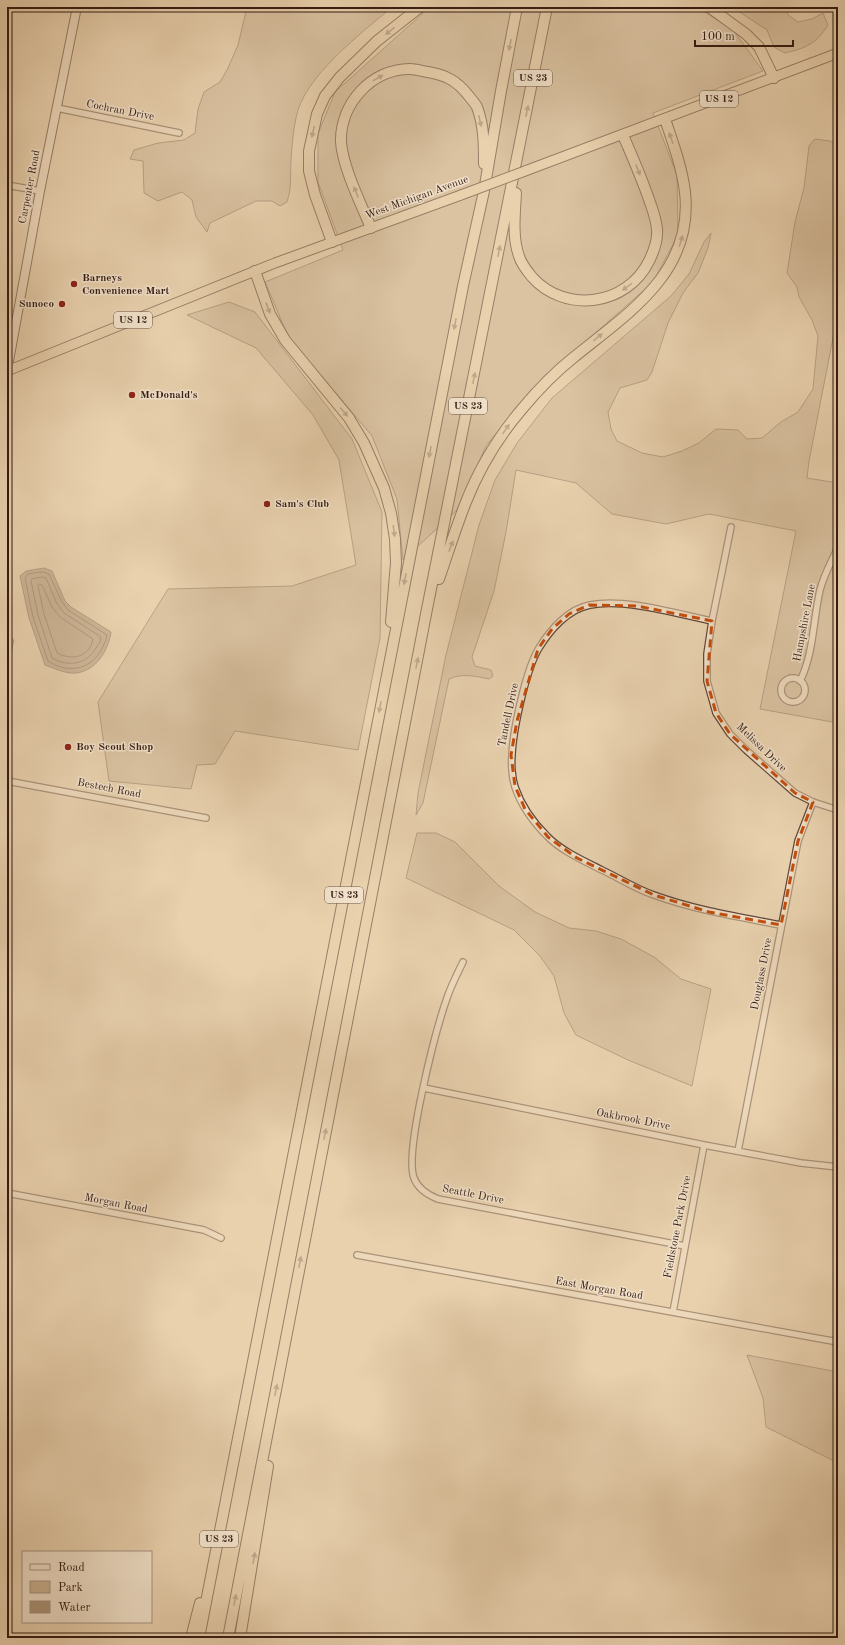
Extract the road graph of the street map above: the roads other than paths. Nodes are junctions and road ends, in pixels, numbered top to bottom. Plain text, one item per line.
1 (77, 7) edge
2 (420, 7) edge
3 (517, 7) edge
4 (548, 7) edge
5 (709, 7) edge
6 (838, 53) edge
7 (774, 78) junction
8 (57, 108) junction
9 (665, 119) junction
10 (179, 133) dead end
11 (623, 135) junction
12 (516, 164) junction
13 (7, 185) edge
14 (40, 191) junction
15 (484, 191) junction
16 (371, 228) junction
17 (332, 242) junction
18 (255, 271) junction
19 (7, 371) edge
20 (731, 527) dead end
21 (837, 550) edge
22 (428, 609) junction
23 (712, 621) junction
24 (800, 681) junction
25 (385, 682) junction
26 (7, 781) edge
27 (813, 802) junction
28 (838, 810) edge
29 (206, 818) dead end
30 (781, 926) junction
31 (463, 962) dead end
32 (424, 1088) junction
33 (704, 1145) junction
34 (738, 1151) junction
35 (838, 1167) edge
36 (7, 1193) edge
37 (221, 1238) dead end
38 (685, 1246) junction
39 (357, 1255) dead end
40 (673, 1312) junction
41 (838, 1342) edge
42 (271, 1415) junction
43 (212, 1574) junction
44 (191, 1638) edge
45 (200, 1638) edge
46 (228, 1638) edge
47 (240, 1638) edge

1 - 8 main road, Carpenter Road
2 -> 17 highway
3 -> 15 highway, US 23
12 -> 4 highway, US 23
5 - 7 highway
6 - 7 highway, West Michigan Avenue / US 12
7 - 9 highway, West Michigan Avenue / US 12
8 - 10 street, Cochran Drive
8 - 14 main road, Carpenter Road
9 - 11 highway, West Michigan Avenue / US 12
22 -> 9 highway
11 -> 12 highway
11 - 16 highway, West Michigan Avenue / US 12, bridge
22 -> 12 highway, US 23
13 - 14 street
14 - 19 main road, Carpenter Road
16 -> 15 highway
15 -> 25 highway, US 23
16 - 17 highway, West Michigan Avenue / US 12
17 - 18 highway, West Michigan Avenue / US 12
18 - 19 highway, West Michigan Avenue / US 12
18 -> 25 highway
20 - 23 street, Melissa Drive
21 - 24 street, Hampshire Lane
42 -> 22 highway, US 23
23 - 27 street, Melissa Drive
23 - 30 street, Tandell Drive
24 - 24 street, Hampshire Lane
25 -> 43 highway, US 23
26 - 29 street, Bestech Road
27 - 28 street, Melissa Drive
27 - 30 street, Douglass Drive
30 - 34 street, Douglass Drive
31 - 32 street, Seattle Drive
32 - 33 street, Oakbrook Drive
32 - 38 street, Seattle Drive
33 - 34 street, Oakbrook Drive
33 - 38 street, Fieldstone Park Drive
34 - 35 street, Oakbrook Drive
36 - 37 street, Morgan Road
38 - 40 street, Fieldstone Park Drive
39 - 40 street, East Morgan Road
40 - 41 street, East Morgan Road
46 -> 42 highway, US 23
47 -> 42 highway
43 - 44 highway
43 - 45 highway, US 23

